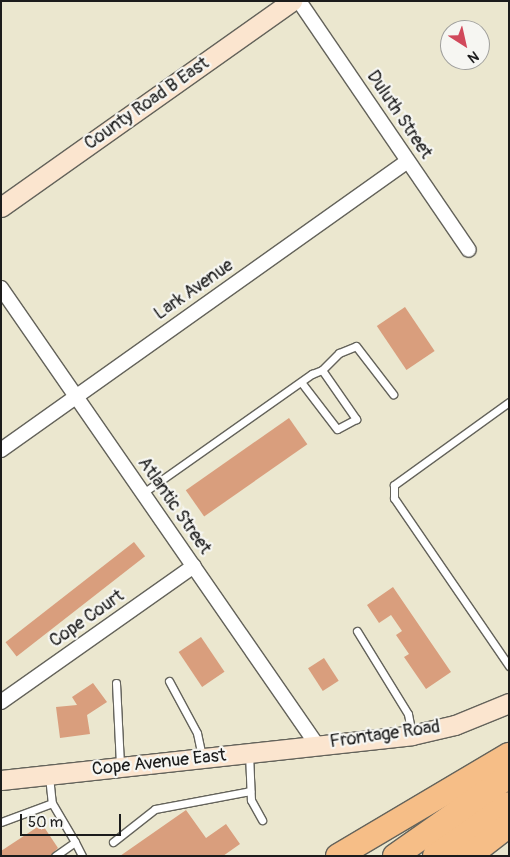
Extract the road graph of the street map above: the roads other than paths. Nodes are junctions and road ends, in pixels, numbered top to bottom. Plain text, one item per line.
1 (292, 1) edge
2 (299, 1) edge
3 (408, 161) junction
4 (1, 207) edge
5 (470, 250) dead end
6 (1, 288) edge
7 (322, 370) junction
8 (301, 382) junction
9 (393, 394) dead end
10 (75, 397) junction
11 (509, 402) edge
12 (1, 450) edge
13 (143, 493) junction
14 (194, 566) junction
15 (357, 631) dead end
16 (509, 666) edge
17 (169, 681) dead end
18 (116, 683) dead end
19 (1, 702) edge
20 (509, 703) edge
21 (412, 735) junction
22 (317, 745) junction
23 (249, 752) junction
24 (509, 755) edge
25 (202, 758) junction
26 (120, 767) junction
27 (49, 775) junction
28 (509, 776) edge
29 (1, 780) edge
30 (250, 791) junction
31 (52, 802) junction
32 (509, 804) edge
33 (262, 820) dead end
34 (1, 822) edge
35 (509, 825) edge
36 (75, 842) junction
37 (113, 842) dead end
38 (55, 856) edge
39 (82, 856) edge
40 (338, 856) edge
41 (395, 856) edge
42 (435, 856) edge
43 (468, 856) edge

1 - 4 street, County Road B East
2 - 3 street, Duluth Street
3 - 5 street, Duluth Street
3 - 10 street, Lark Avenue
6 - 10 street, Atlantic Street
7 - 8 lane
7 - 8 lane
7 - 9 lane
8 - 13 lane
10 - 12 street, Lark Avenue
10 - 13 street, Atlantic Street
11 - 16 lane
13 - 14 street, Atlantic Street
14 - 19 street, Cope Court
14 - 22 street, Atlantic Street
15 - 21 lane
17 - 25 lane
18 - 26 lane
20 - 21 street, Frontage Road
21 - 22 street, Frontage Road
22 - 23 street, Cope Avenue East
23 - 25 street, Cope Avenue East
23 - 30 lane
24 - 40 highway
25 - 26 street, Cope Avenue East
26 - 27 street, Cope Avenue East
27 - 29 street, Cope Avenue East
27 - 31 lane
28 - 41 highway
30 - 33 lane
30 - 37 lane
31 - 34 lane
31 - 36 lane
32 - 42 highway
35 - 43 highway
36 - 38 lane
36 - 39 lane

